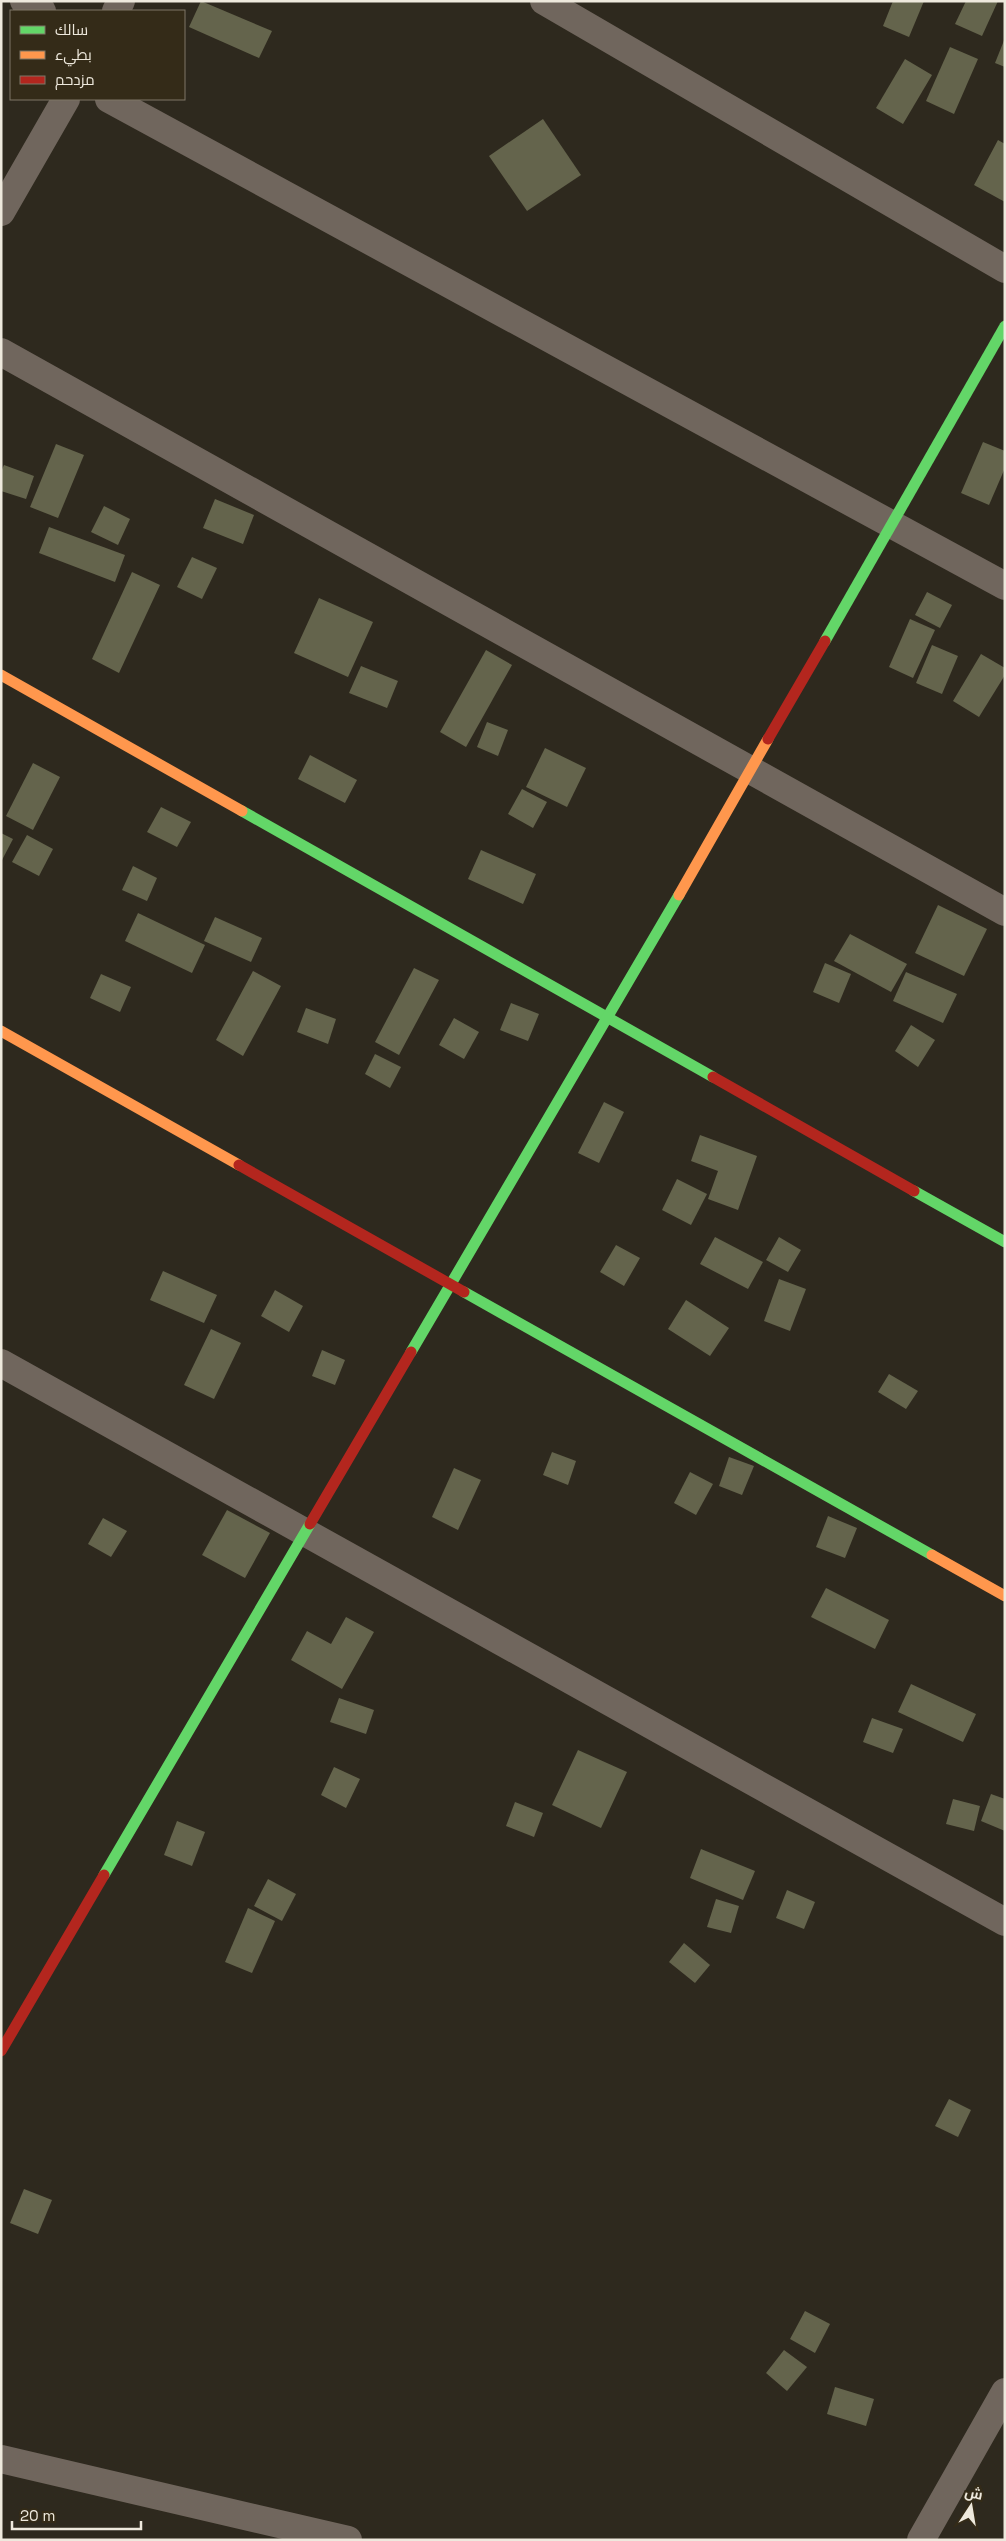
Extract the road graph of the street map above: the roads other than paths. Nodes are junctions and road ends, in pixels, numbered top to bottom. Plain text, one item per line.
1 (24, 1) edge
2 (544, 1) edge
3 (40, 10) edge
4 (65, 100) edge
5 (111, 100) edge
6 (1, 212) edge
7 (1005, 268) edge
8 (1005, 326) edge
9 (1, 352) edge
10 (891, 524) junction
11 (1005, 586) edge
12 (1, 675) edge
13 (750, 770) junction
14 (1005, 912) edge
15 (607, 1018) junction
16 (1, 1031) edge
17 (1005, 1242) edge
18 (450, 1284) junction
19 (1, 1363) edge
20 (305, 1532) junction
21 (1005, 1596) edge
22 (1005, 1922) edge
23 (1, 2051) edge
24 (1005, 2392) edge
25 (1, 2459) edge
26 (348, 2540) edge
27 (921, 2540) edge

1 - 3 street
2 - 7 street
4 - 6 street
5 - 10 street
8 - 10 street
9 - 13 street
10 - 11 street
10 - 13 street
12 - 15 street
13 - 14 street
13 - 15 street
15 - 17 street
15 - 18 street
16 - 18 street
18 - 20 street
18 - 21 street
19 - 20 street
20 - 22 street
20 - 23 street
24 - 27 street
25 - 26 street

